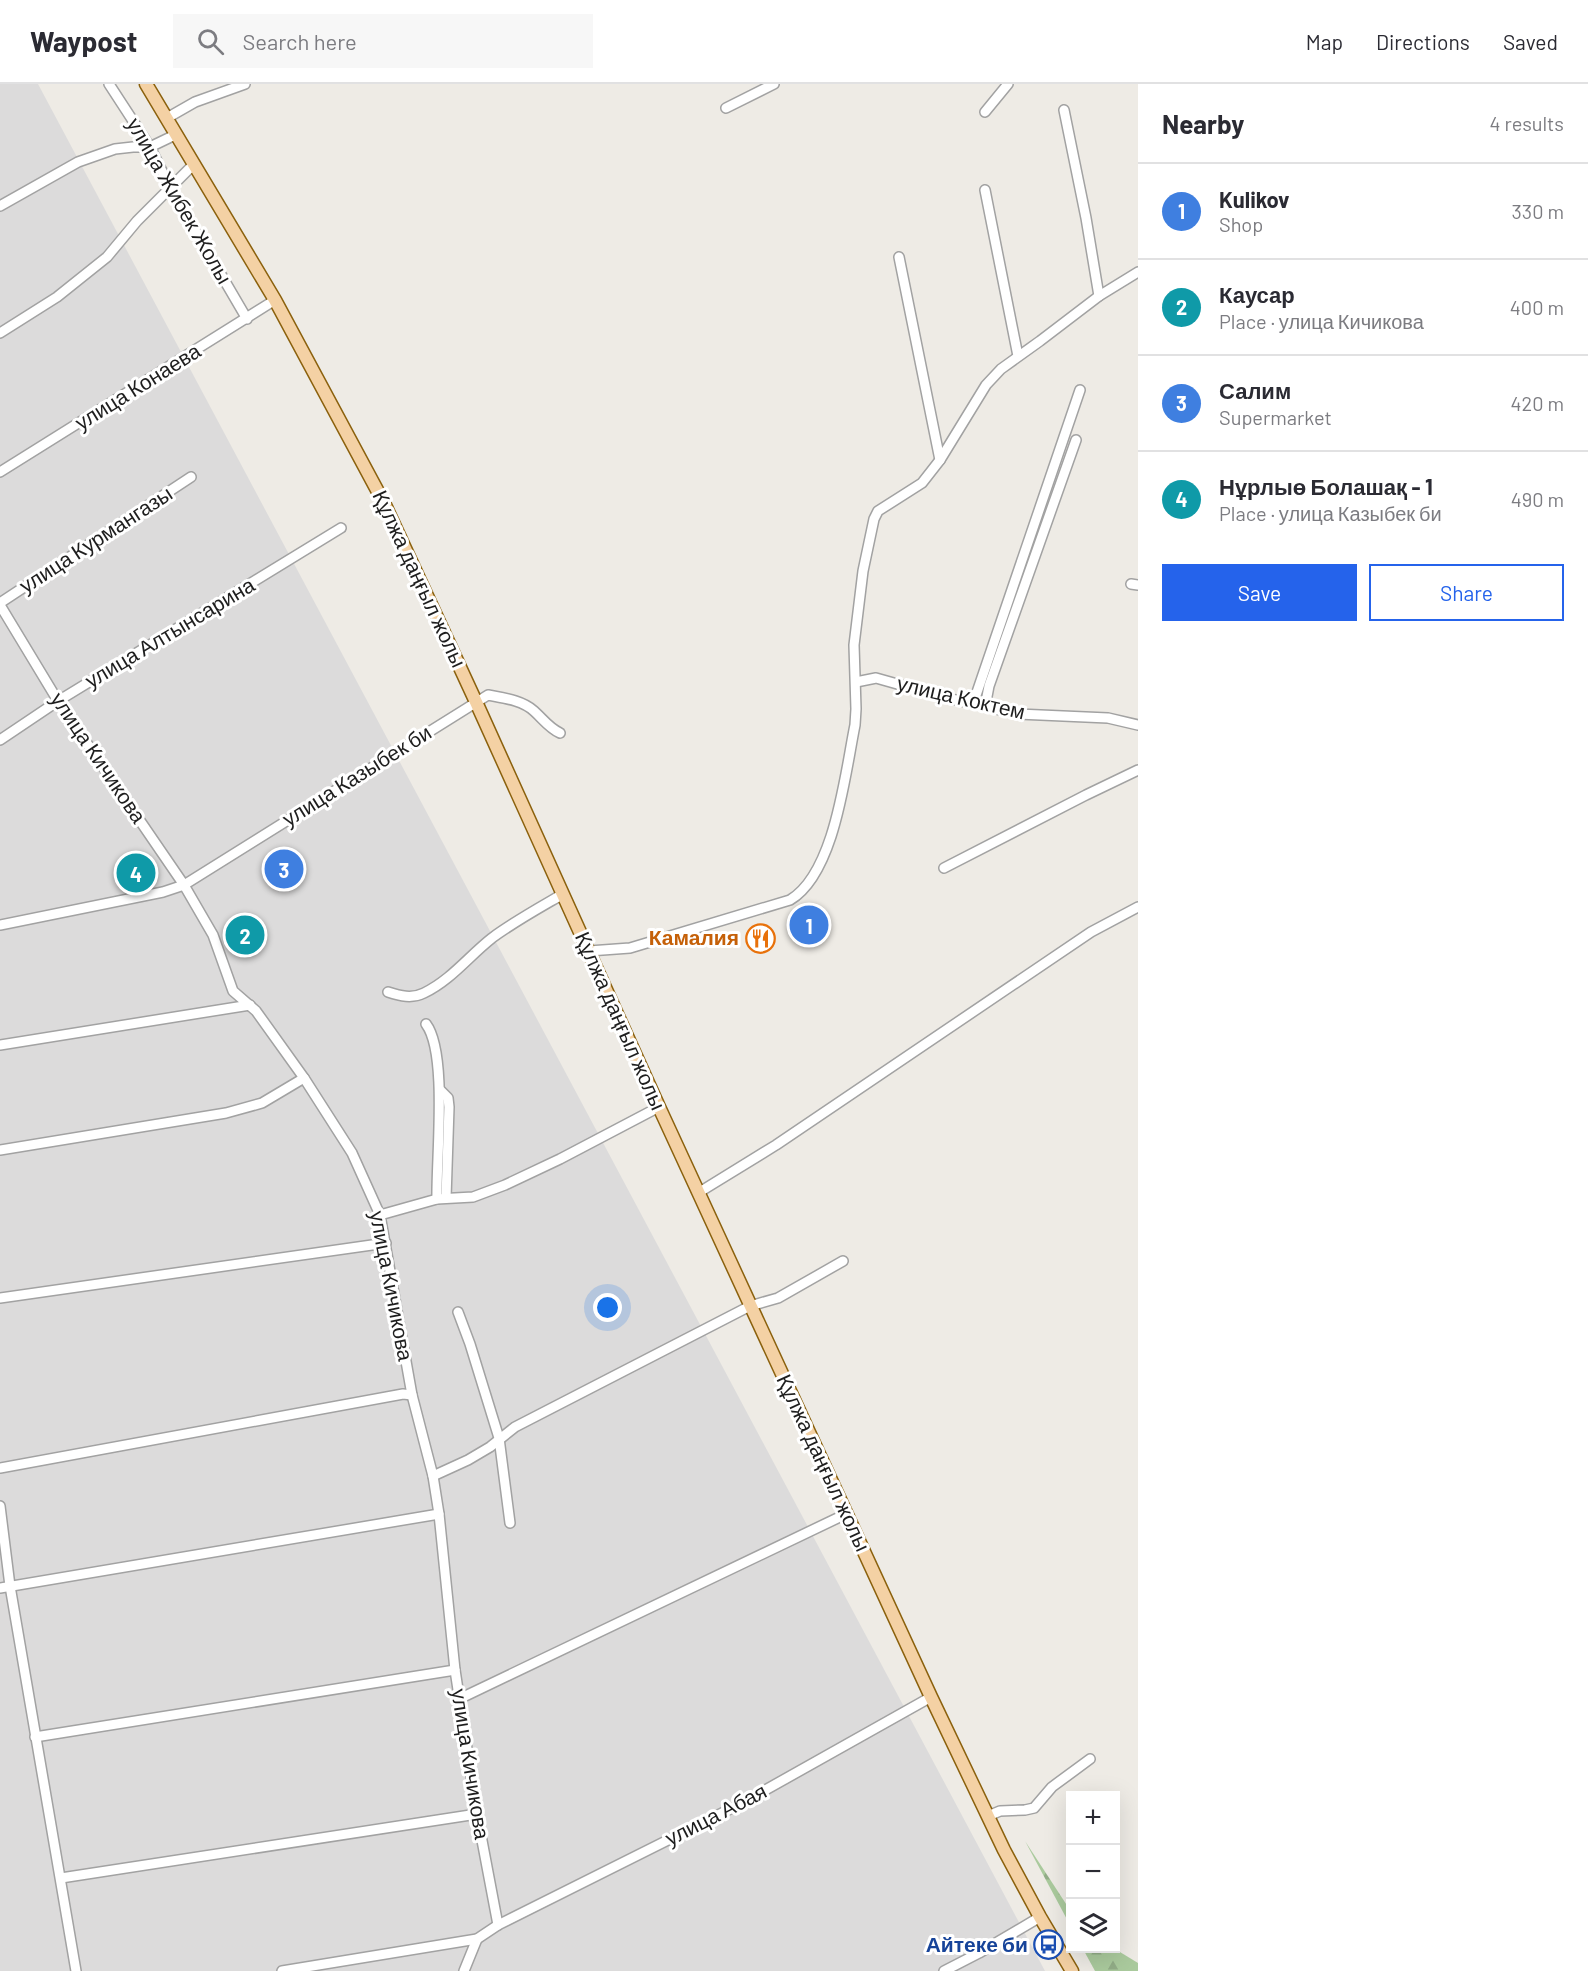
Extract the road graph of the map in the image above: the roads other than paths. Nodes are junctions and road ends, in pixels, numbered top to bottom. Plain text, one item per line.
1 (109, 84) edge
2 (146, 84) edge
3 (245, 84) edge
4 (774, 84) edge
5 (1008, 84) edge
6 (726, 108) dead end
7 (1064, 110) dead end
8 (985, 112) dead end
9 (167, 118) junction
10 (177, 134) junction
11 (150, 147) junction
12 (194, 164) junction
13 (171, 189) junction
14 (985, 190) dead end
15 (0, 206) edge
16 (899, 257) dead end
17 (1138, 272) edge
18 (1099, 296) junction
19 (275, 300) junction
20 (247, 319) junction
21 (0, 333) edge
22 (1018, 356) junction
23 (1080, 390) dead end
24 (1076, 440) dead end
25 (940, 460) junction
26 (0, 472) edge
27 (191, 477) dead end
28 (341, 528) dead end
29 (0, 604) edge
30 (856, 682) junction
31 (58, 701) junction
32 (476, 702) junction
33 (973, 704) junction
34 (985, 707) junction
35 (1138, 724) edge
36 (560, 733) dead end
37 (0, 740) edge
38 (1138, 770) edge
39 (944, 868) dead end
40 (184, 885) junction
41 (563, 894) junction
42 (1138, 907) edge
43 (0, 925) edge
44 (589, 951) junction
45 (388, 992) dead end
46 (250, 1005) junction
47 (426, 1024) dead end
48 (0, 1046) edge
49 (304, 1078) junction
50 (659, 1107) junction
51 (0, 1150) edge
52 (698, 1193) junction
53 (442, 1199) junction
54 (380, 1215) junction
55 (386, 1243) junction
56 (843, 1261) dead end
57 (0, 1298) edge
58 (750, 1306) junction
59 (458, 1312) dead end
60 (412, 1395) junction
61 (499, 1438) junction
62 (0, 1468) edge
63 (433, 1476) junction
64 (0, 1506) edge
65 (440, 1514) junction
66 (846, 1514) junction
67 (510, 1523) dead end
68 (10, 1586) junction
69 (0, 1588) edge
70 (455, 1670) junction
71 (931, 1697) junction
72 (459, 1699) junction
73 (35, 1737) junction
74 (1090, 1759) dead end
75 (477, 1814) junction
76 (988, 1816) junction
77 (61, 1878) junction
78 (1040, 1917) junction
79 (498, 1925) junction
80 (477, 1939) junction
81 (76, 1971) edge
82 (282, 1971) edge
83 (464, 1971) edge
84 (944, 1971) edge
85 (1072, 1971) edge

1 - 11 street, улица Жибек Жолы
2 - 9 main road, Құлжа даңғыл жолы
3 - 9 street
4 - 6 street
5 - 8 street
7 - 18 street
9 - 10 main road, Құлжа даңғыл жолы
10 - 11 street
10 - 12 main road, Құлжа даңғыл жолы
11 - 13 street, улица Жибек Жолы
11 - 15 street
12 - 13 street
12 - 19 main road, Құлжа даңғыл жолы
13 - 20 street, улица Жибек Жолы
13 - 21 street
14 - 22 street
16 - 25 street
17 - 18 street
18 - 22 street
19 - 20 street, улица Конаева
19 - 32 main road, Құлжа даңғыл жолы
20 - 26 street, улица Конаева
22 - 25 street
23 - 33 street
24 - 34 street
25 - 30 street
27 - 29 street, улица Курмангазы
28 - 31 street, улица Алтынсарина
29 - 31 street, улица Кичикова
30 - 33 street, улица Коктем
30 - 44 street
31 - 37 street, улица Алтынсарина
31 - 40 street, улица Кичикова
32 - 36 street
32 - 40 street, улица Казыбек би
32 - 41 main road, Құлжа даңғыл жолы
33 - 34 street, улица Коктем
34 - 35 street, улица Коктем
38 - 39 street
40 - 43 street, улица Казыбек би
40 - 46 street, улица Кичикова
41 - 44 main road, Құлжа даңғыл жолы
41 - 45 street
42 - 52 street
44 - 50 main road, Құлжа даңғыл жолы
46 - 48 street
46 - 49 street, улица Кичикова
47 - 53 street
49 - 51 street
49 - 54 street, улица Кичикова
50 - 52 main road, Құлжа даңғыл жолы
50 - 53 street
52 - 58 main road, Құлжа даңғыл жолы
53 - 54 street
54 - 55 street, улица Кичикова
55 - 57 street
55 - 60 street, улица Кичикова
56 - 58 street
58 - 61 street
58 - 66 main road, Құлжа даңғыл жолы
59 - 61 street
60 - 62 street
60 - 63 street, улица Кичикова
61 - 63 street
61 - 67 street
63 - 65 street, улица Кичикова
64 - 68 street
65 - 68 street
65 - 70 street, улица Кичикова
66 - 71 main road, Құлжа даңғыл жолы
66 - 72 street
68 - 69 street
68 - 73 street
70 - 72 street, улица Кичикова
70 - 73 street
71 - 76 main road, Құлжа даңғыл жолы
71 - 79 street, улица Абая
72 - 75 street, улица Кичикова
73 - 77 street
74 - 76 street
75 - 77 street
75 - 79 street, улица Кичикова
76 - 78 main road, Құлжа даңғыл жолы
77 - 81 street
78 - 84 street
78 - 85 main road, Құлжа даңғыл жолы
79 - 80 street, улица Абая
80 - 82 street
80 - 83 street

